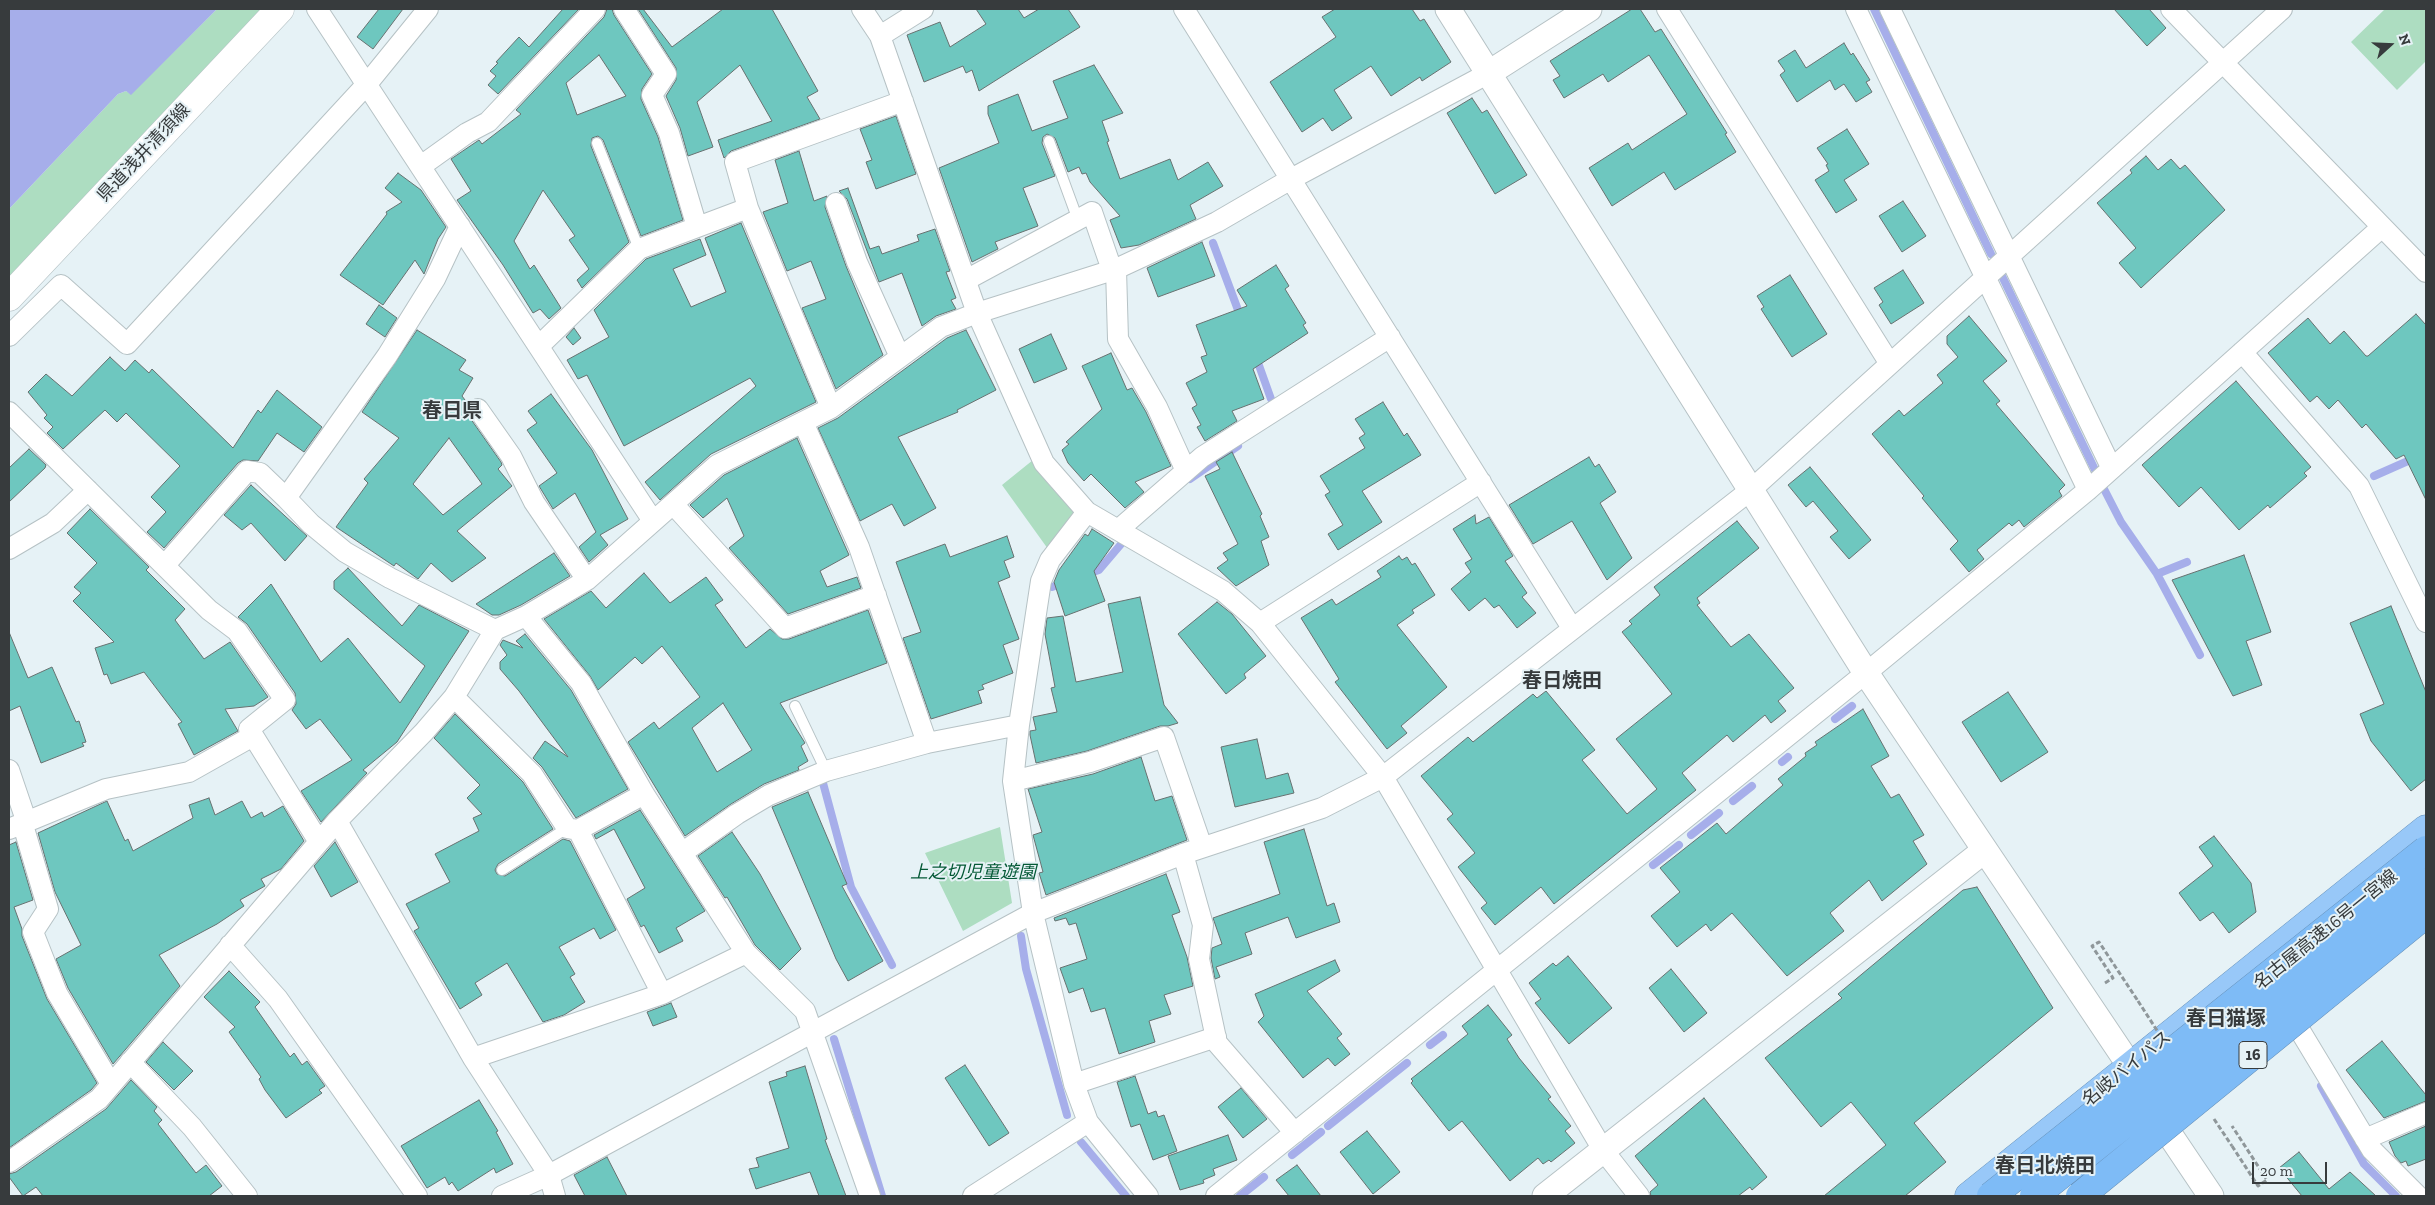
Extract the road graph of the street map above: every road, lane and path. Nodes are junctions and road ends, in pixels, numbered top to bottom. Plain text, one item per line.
1 (280, 9) edge
2 (317, 9) edge
3 (428, 9) edge
4 (595, 9) edge
5 (624, 9) edge
6 (862, 9) edge
7 (923, 9) edge
8 (1184, 9) edge
9 (1448, 9) edge
10 (1589, 9) edge
11 (1667, 9) edge
12 (1856, 9) edge
13 (1890, 9) edge
14 (2171, 9) edge
15 (2282, 9) edge
16 (880, 36) junction
17 (2223, 62) junction
18 (1489, 73) junction
19 (367, 84) junction
20 (903, 101) junction
21 (1048, 141) dead end
22 (597, 143) dead end
23 (421, 166) junction
24 (1291, 179) junction
25 (836, 204) dead end
26 (748, 208) junction
27 (1078, 220) junction
28 (460, 226) junction
29 (2382, 227) junction
30 (697, 228) junction
31 (639, 249) junction
32 (2009, 256) junction
33 (1114, 270) junction
34 (2426, 272) edge
35 (1986, 277) junction
36 (966, 280) junction
37 (9, 298) edge
38 (977, 313) junction
39 (9, 336) edge
40 (1390, 337) junction
41 (539, 346) junction
42 (2242, 352) junction
43 (900, 357) junction
44 (1890, 364) junction
45 (831, 408) junction
46 (478, 409) dead end
47 (9, 412) edge
48 (803, 422) junction
49 (2111, 467) junction
50 (1186, 471) junction
51 (1481, 482) junction
52 (1752, 489) junction
53 (88, 490) junction
54 (2088, 490) junction
55 (286, 498) junction
56 (673, 504) junction
57 (1087, 512) junction
58 (653, 521) junction
59 (1118, 530) junction
60 (9, 549) edge
61 (165, 565) junction
62 (586, 580) junction
63 (876, 595) junction
64 (526, 616) junction
65 (2426, 622) edge
66 (1260, 623) junction
67 (1572, 628) junction
68 (495, 630) junction
69 (1866, 673) junction
70 (454, 696) junction
71 (795, 706) dead end
72 (1019, 725) junction
73 (253, 736) junction
74 (927, 743) junction
75 (9, 770) edge
76 (826, 771) junction
77 (1383, 777) junction
78 (1013, 781) junction
79 (644, 794) junction
80 (337, 821) junction
81 (20, 826) edge
82 (572, 829) junction
83 (2426, 830) edge
84 (319, 842) junction
85 (1202, 848) junction
86 (1985, 850) junction
87 (2426, 850) edge
88 (682, 853) junction
89 (1183, 854) junction
90 (502, 870) dead end
91 (2426, 883) edge
92 (1033, 913) junction
93 (2426, 914) edge
94 (2426, 925) edge
95 (230, 946) junction
96 (746, 953) junction
97 (1498, 971) junction
98 (2105, 983) dead end
99 (662, 994) junction
100 (2138, 1001) dead end
101 (2299, 1029) junction
102 (812, 1032) junction
103 (1216, 1037) junction
104 (472, 1058) junction
105 (130, 1062) junction
106 (2130, 1066) junction
107 (111, 1084) junction
108 (1074, 1084) junction
109 (2426, 1113) edge
110 (1088, 1122) junction
111 (2232, 1126) dead end
112 (1295, 1134) junction
113 (2170, 1135) junction
114 (2365, 1140) junction
115 (2232, 1146) dead end
116 (1603, 1150) junction
117 (9, 1162) edge
118 (549, 1175) junction
119 (247, 1196) edge
120 (417, 1196) edge
121 (502, 1196) edge
122 (555, 1196) edge
123 (870, 1196) edge
124 (972, 1196) edge
125 (1148, 1196) edge
126 (1216, 1196) edge
127 (1546, 1196) edge
128 (1639, 1196) edge
129 (1969, 1196) edge
130 (1991, 1196) edge
131 (2034, 1196) edge
132 (2080, 1196) edge
133 (2094, 1196) edge
134 (2211, 1196) edge
135 (2418, 1196) edge

1 - 37 main road, 県道浅井清須線
2 - 19 street
3 - 19 street
4 - 23 street
5 - 30 street
6 - 16 street
7 - 16 street
8 - 24 street
9 - 18 street
10 - 18 street
11 - 44 street
12 - 35 street
13 - 32 street
14 - 17 street
15 - 17 street
16 - 20 street
17 - 29 street
17 - 32 street
18 - 24 street
18 - 52 street
19 - 23 street
19 - 39 street
20 - 26 street
20 - 36 street
21 - 27 lane
22 - 31 lane
23 - 28 street
24 - 33 street
24 - 40 street
25 - 43 street
26 - 30 street
26 - 45 street
27 - 33 street
27 - 36 street
28 - 41 street
28 - 55 street
29 - 34 street
29 - 42 street
30 - 31 street
31 - 41 street
32 - 35 street
32 - 49 street
33 - 38 street
33 - 50 street
35 - 44 street
35 - 54 street
36 - 38 street
38 - 43 street
38 - 57 street
40 - 50 street
40 - 51 street
41 - 58 street
42 - 49 street
42 - 65 street
43 - 45 street
44 - 52 street
45 - 48 street
46 - 62 street
47 - 53 street
48 - 56 street
48 - 63 street
49 - 54 street
50 - 59 street
51 - 66 street
51 - 67 street
52 - 67 street
52 - 69 street
53 - 60 street
53 - 61 street
54 - 69 street
55 - 61 street
55 - 68 street
56 - 58 street
56 - 63 street
57 - 59 street
57 - 72 street
58 - 62 street
59 - 66 street
61 - 73 street
62 - 64 street
63 - 74 street
64 - 68 street
64 - 79 street
66 - 77 street
67 - 77 street
68 - 70 street
69 - 86 street
69 - 97 street
70 - 80 street
70 - 82 street
71 - 76 lane
72 - 74 street
72 - 78 street
73 - 81 street
73 - 84 street
74 - 76 street
75 - 81 street
76 - 88 street
77 - 85 street
77 - 97 street
78 - 85 street
78 - 92 street
79 - 82 street
79 - 88 street
80 - 84 street
80 - 104 street
81 - 107 street
82 - 90 lane
82 - 99 street
83 - 106 highway, 名岐バイパス
84 - 95 street
85 - 89 street
86 - 106 street
86 - 116 street
87 - 130 highway, 名古屋高速16号一宮線, bridge
88 - 96 street
89 - 92 street
89 - 103 street
91 - 131 highway, bridge
92 - 102 street
92 - 108 street
93 - 132 highway, 16, bridge
94 - 101 highway
95 - 105 street
95 - 120 street
96 - 99 street
96 - 102 street
97 - 112 street
97 - 116 street
98 - 100 path
99 - 104 street
101 - 113 highway
101 - 114 street
102 - 118 street
102 - 123 street
103 - 108 street
103 - 112 street
104 - 118 street
105 - 107 street
105 - 119 street
106 - 113 street
106 - 129 highway, 名岐バイパス
107 - 117 street
108 - 110 street
109 - 114 street
110 - 124 street
110 - 125 street
111 - 115 path
112 - 126 street
113 - 133 highway
113 - 134 street
114 - 135 street
116 - 127 street
116 - 128 street
118 - 121 street
118 - 122 street

